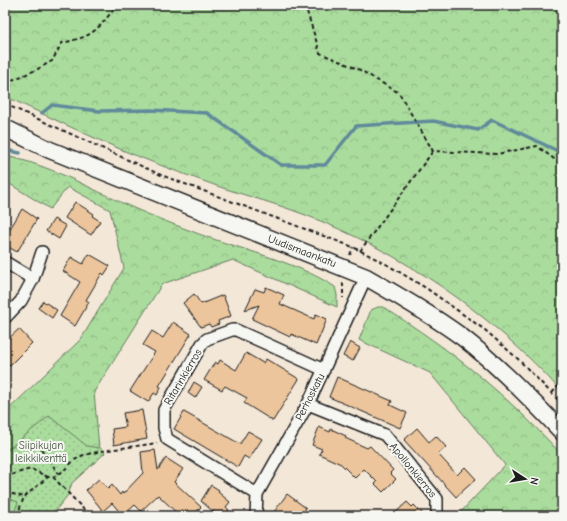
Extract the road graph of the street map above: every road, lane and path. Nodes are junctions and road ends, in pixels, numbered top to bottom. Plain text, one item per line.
1 (117, 5) edge
2 (305, 5) edge
3 (5, 83) edge
4 (5, 128) edge
5 (433, 151) junction
6 (562, 165) edge
7 (360, 251) dead end
8 (42, 252) dead end
9 (5, 262) edge
10 (366, 277) junction
11 (33, 279) junction
12 (5, 318) edge
13 (324, 370) junction
14 (562, 382) edge
15 (551, 393) dead end
16 (308, 404) junction
17 (562, 432) edge
18 (167, 438) junction
19 (37, 443) dead end
20 (5, 474) edge
21 (58, 474) junction
22 (48, 477) junction
23 (53, 477) junction
24 (5, 492) edge
25 (257, 494) junction
26 (24, 497) junction
27 (17, 516) edge
28 (90, 516) edge
29 (256, 516) edge
30 (437, 516) edge

1 - 3 path
2 - 5 path
4 - 10 street, Uudismaankatu
5 - 6 path
5 - 7 path
8 - 11 street
9 - 11 street
10 - 13 street, Perhoskatu
10 - 17 street, Uudismaankatu
11 - 12 street
13 - 16 street, Perhoskatu
13 - 18 street, Ritarinkierros
14 - 15 path
16 - 25 street, Perhoskatu
16 - 30 street, Apollonkierros
18 - 21 path
18 - 25 street
19 - 21 path
20 - 22 path
21 - 23 path
22 - 23 path
22 - 26 path
23 - 28 path
24 - 26 path
25 - 29 street, Perhoskatu
26 - 27 path

